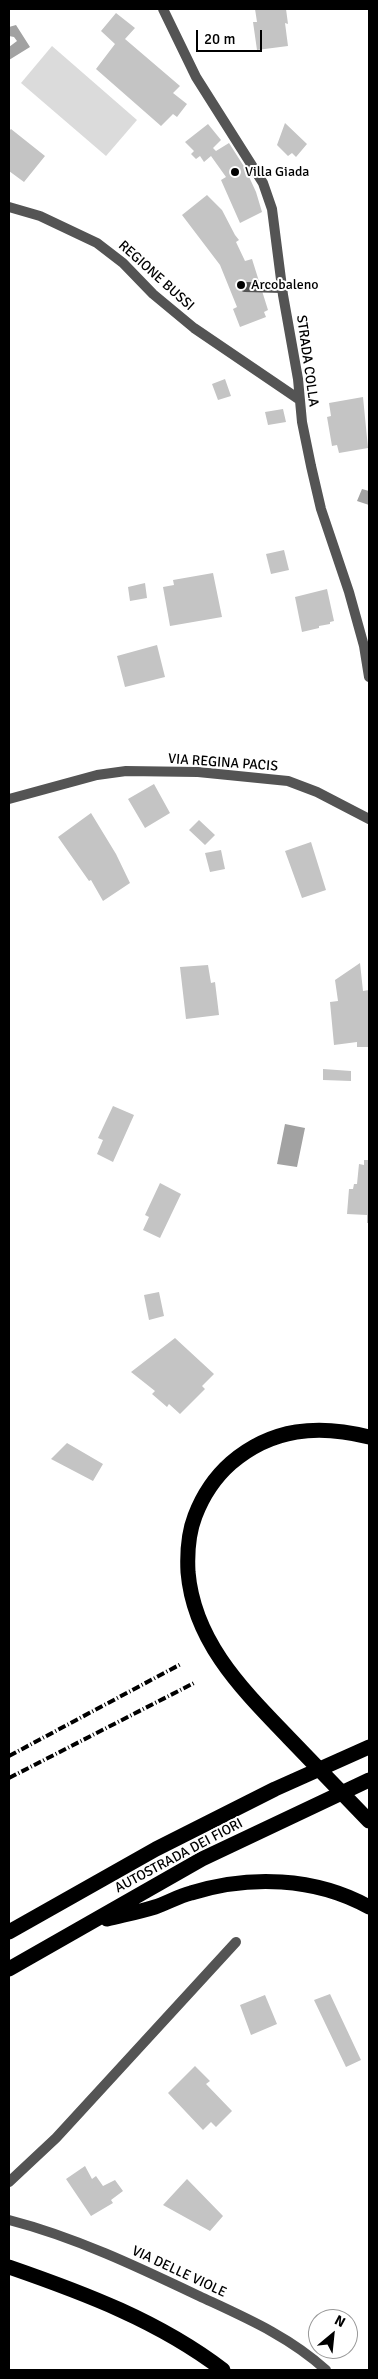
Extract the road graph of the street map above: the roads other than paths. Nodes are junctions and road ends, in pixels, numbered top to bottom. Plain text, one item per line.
1 (163, 9) edge
2 (9, 207) edge
3 (245, 287) dead end
4 (282, 288) junction
5 (300, 400) junction
6 (369, 677) edge
7 (9, 799) edge
8 (369, 819) edge
9 (369, 1437) edge
10 (369, 1739) edge
11 (369, 1747) edge
12 (344, 1759) junction
13 (369, 1780) edge
14 (369, 1821) edge
15 (369, 1907) edge
16 (86, 1925) junction
17 (9, 1932) edge
18 (236, 1942) dead end
19 (9, 1969) edge
20 (9, 2182) edge
21 (9, 2220) edge
22 (9, 2267) edge
23 (223, 2370) edge
24 (326, 2370) edge

1 - 4 street, STRADA COLLA
2 - 5 street, REGIONE BUSSI
3 - 4 street
4 - 5 street, STRADA COLLA
5 - 6 street, STRADA COLLA
7 - 8 street, VIA REGINA PACIS
9 - 14 highway
10 - 12 highway
11 - 12 highway, AUTOSTRADA DEI FIORI
12 - 17 highway, AUTOSTRADA DEI FIORI
13 - 16 highway, AUTOSTRADA DEI FIORI
15 - 16 highway
16 - 19 highway, AUTOSTRADA DEI FIORI
18 - 20 street
21 - 24 street, VIA DELLE VIOLE
22 - 23 highway

